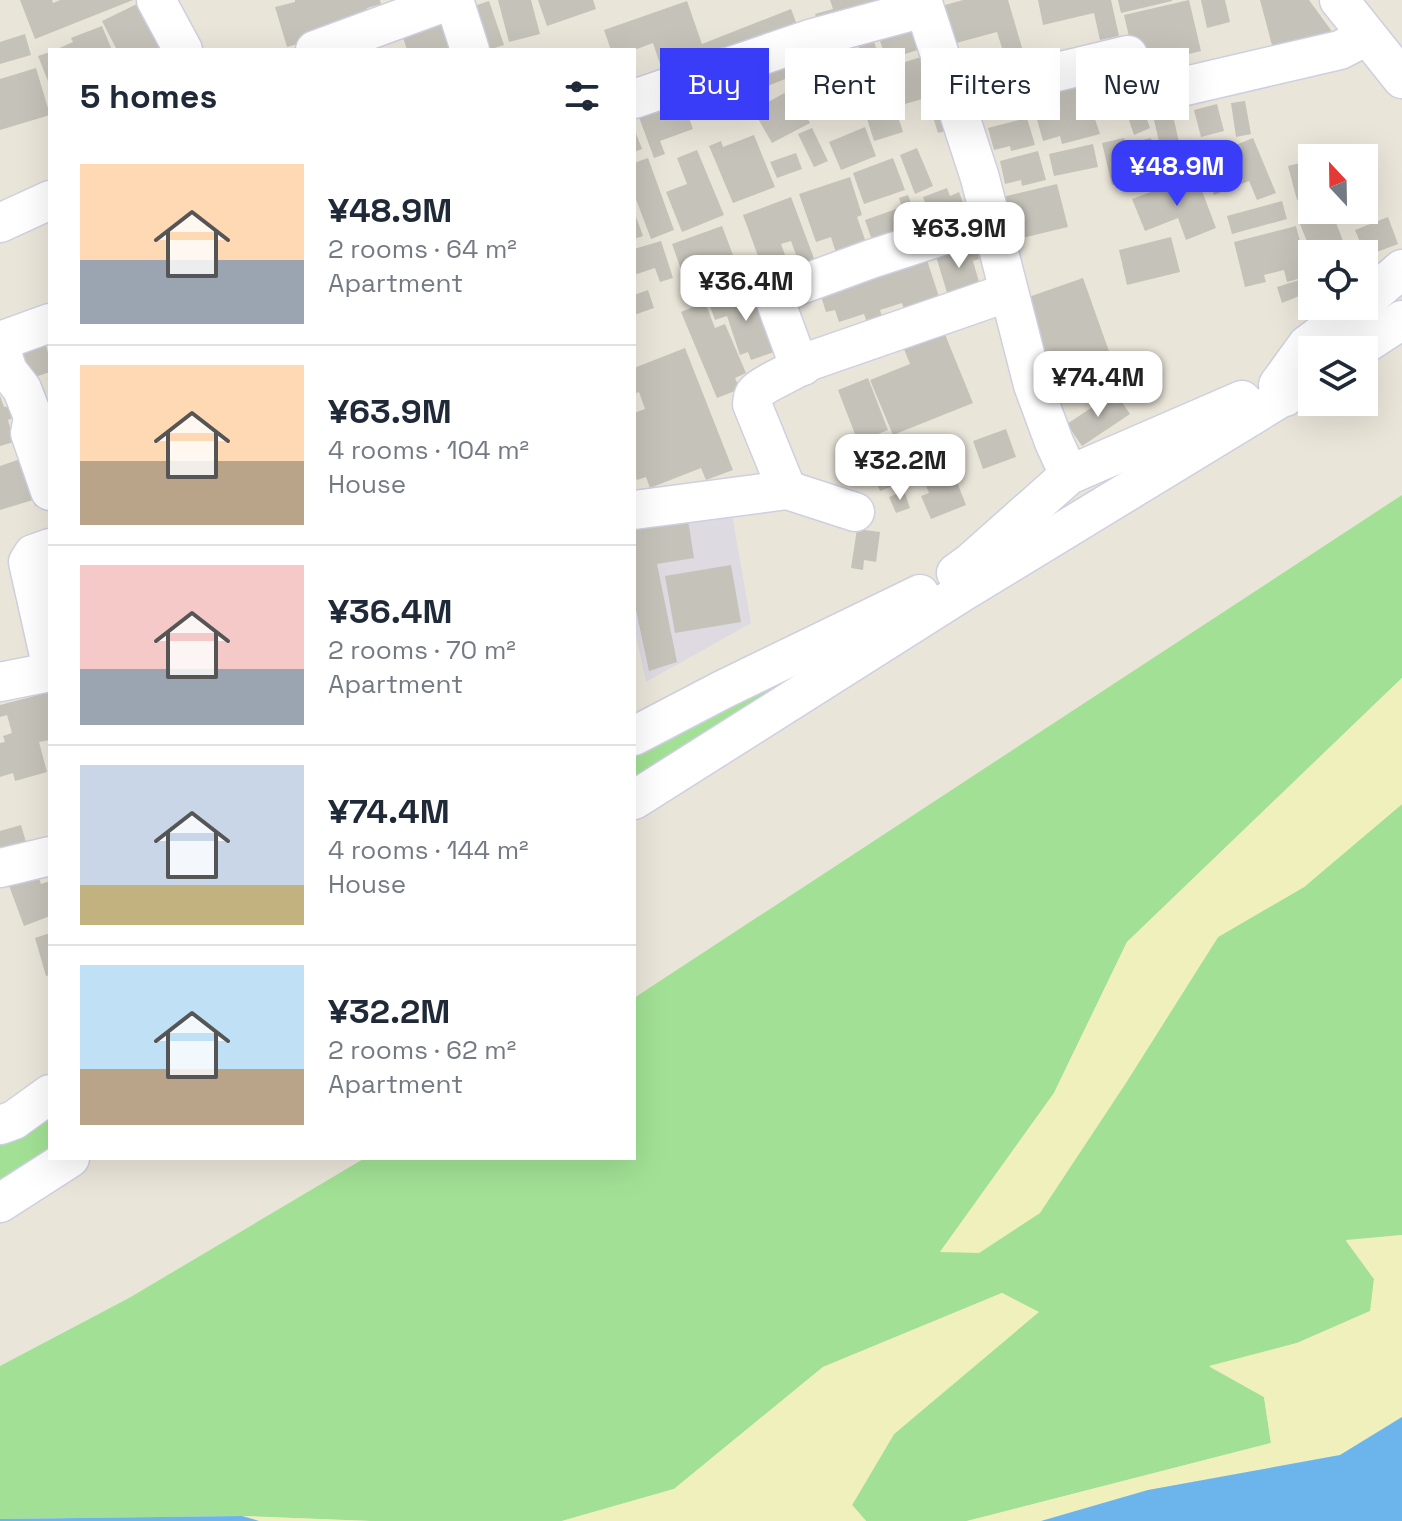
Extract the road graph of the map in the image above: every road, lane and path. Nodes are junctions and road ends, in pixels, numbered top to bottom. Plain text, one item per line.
1 (156, 0) edge
2 (452, 0) edge
3 (1339, 0) edge
4 (923, 4) edge
5 (1367, 36) junction
6 (182, 48) edge
7 (320, 48) edge
8 (469, 48) edge
9 (937, 48) edge
10 (1060, 71) edge
11 (1402, 79) edge
12 (636, 98) edge
13 (960, 120) edge
14 (48, 201) edge
15 (991, 220) junction
16 (0, 223) edge
17 (1402, 269) edge
18 (1378, 290) edge
19 (1009, 292) junction
20 (1341, 320) edge
21 (1402, 320) edge
22 (48, 324) edge
23 (1377, 336) edge
24 (2, 358) edge
25 (803, 366) junction
26 (1291, 387) edge
27 (1069, 475) junction
28 (48, 485) edge
29 (787, 490) junction
30 (636, 510) edge
31 (855, 512) dead end
32 (48, 549) edge
33 (956, 585) junction
34 (48, 651) edge
35 (48, 672) edge
36 (0, 682) edge
37 (636, 735) edge
38 (636, 799) edge
39 (48, 856) edge
40 (0, 868) edge
41 (48, 1095) edge
42 (5, 1125) edge
43 (67, 1160) edge
44 (0, 1203) edge

1 - 6 street
2 - 7 street
2 - 8 street
3 - 5 street
4 - 9 street
4 - 12 street
5 - 10 street
5 - 11 street
13 - 15 street
14 - 16 street
15 - 19 street
15 - 25 street
17 - 18 street
19 - 25 street
19 - 27 street
20 - 26 street
21 - 23 street
22 - 24 street
24 - 28 street
25 - 29 street
26 - 27 street
26 - 33 street
27 - 33 street
29 - 30 street
29 - 31 street
32 - 34 street
33 - 37 street
33 - 38 street
35 - 36 street
39 - 40 street
41 - 42 street
43 - 44 street

